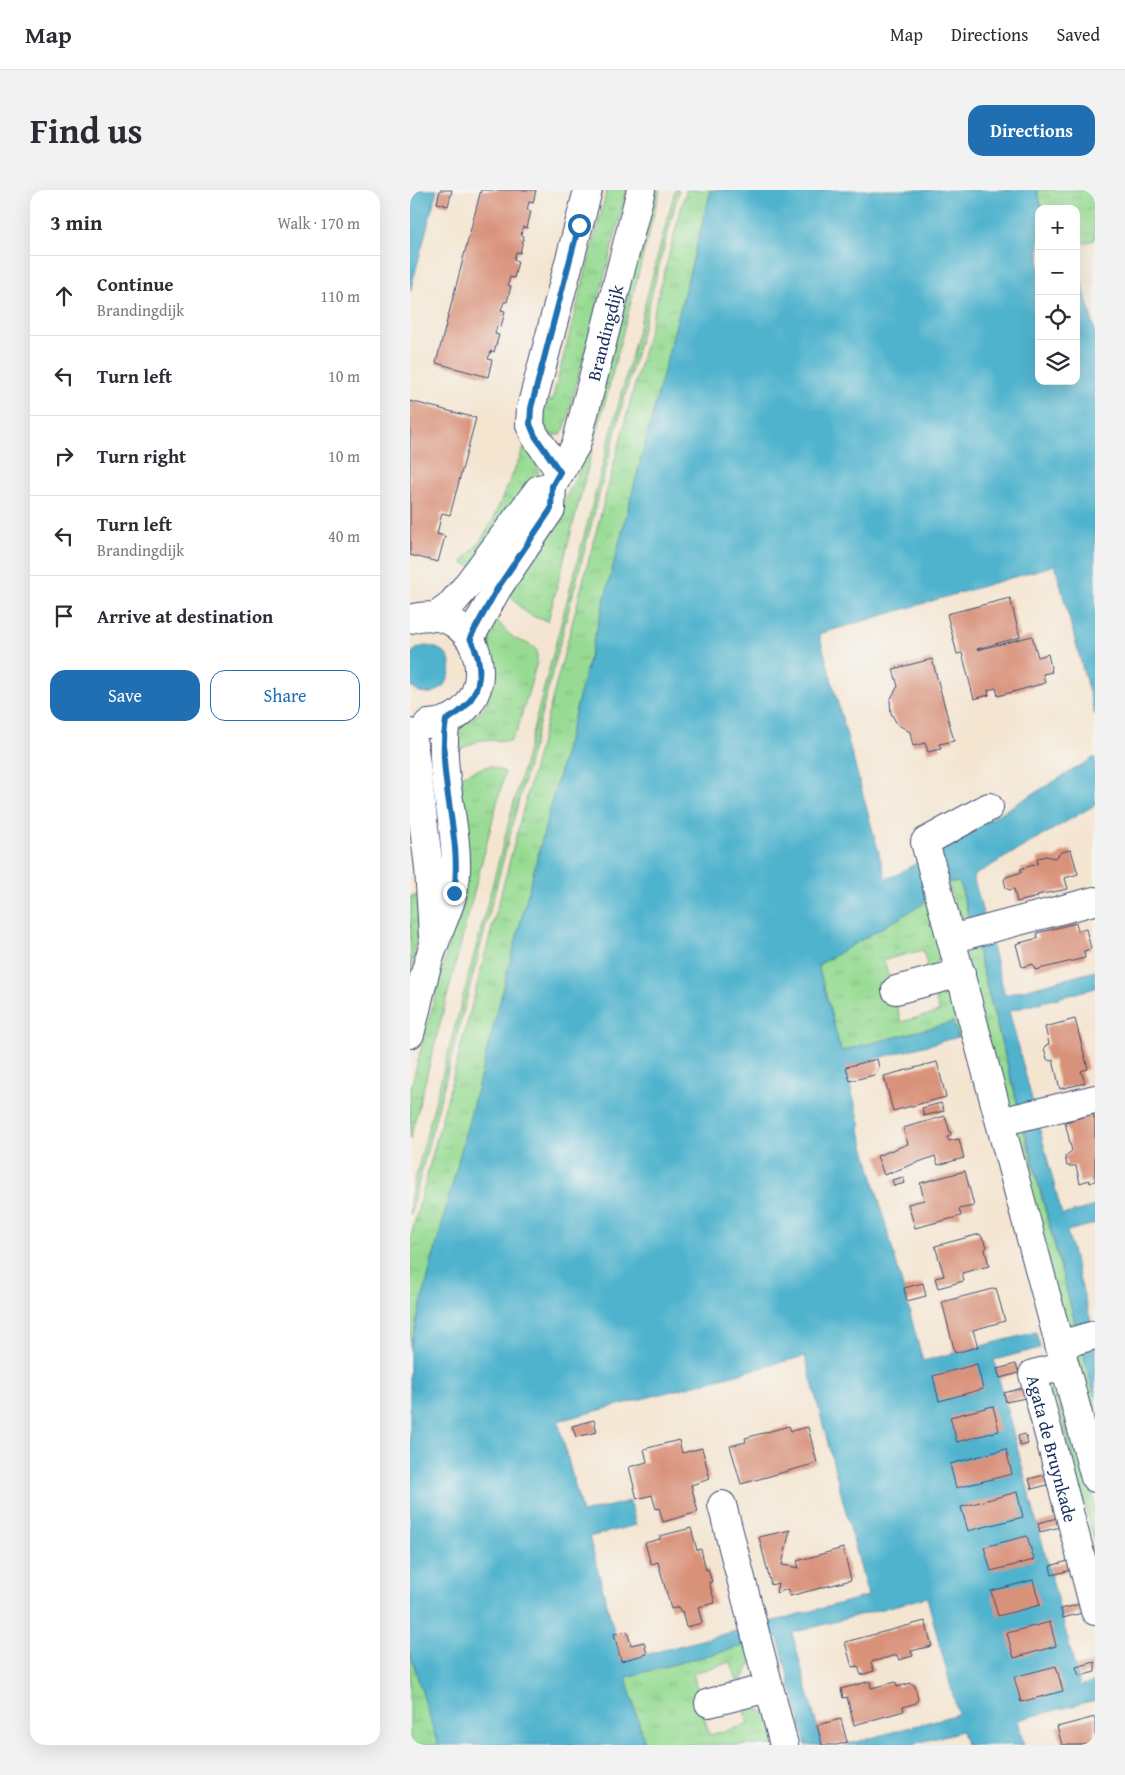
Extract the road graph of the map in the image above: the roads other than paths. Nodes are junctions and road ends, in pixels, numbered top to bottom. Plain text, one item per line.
1 (588, 190) edge
2 (641, 190) edge
3 (556, 479) junction
4 (422, 618) edge
5 (470, 638) junction
6 (446, 720) junction
7 (410, 721) edge
8 (410, 733) edge
9 (989, 807) dead end
10 (426, 840) junction
11 (410, 871) edge
12 (1094, 901) dead end
13 (957, 937) junction
14 (433, 946) junction
15 (961, 973) junction
16 (896, 990) dead end
17 (410, 1034) edge
18 (1095, 1099) edge
19 (1005, 1121) junction
20 (1072, 1347) edge
21 (1095, 1478) edge
22 (722, 1505) dead end
23 (1095, 1611) edge
24 (768, 1688) junction
25 (709, 1703) dead end
26 (784, 1745) edge

1 - 3 street
2 - 3 street, Brandingdijk
3 - 4 street, Brandingdijk
3 - 5 street, Brandingdijk
4 - 5 street
5 - 6 street
6 - 7 street
6 - 14 street
8 - 10 street
9 - 13 street, Agata de Bruynkade
10 - 11 street
10 - 14 street
12 - 13 street
13 - 15 street, Agata de Bruynkade
14 - 17 street
15 - 16 street
15 - 19 street, Agata de Bruynkade
18 - 19 street
19 - 20 street, Agata de Bruynkade
20 - 21 street, Agata de Bruynkade
20 - 23 street, Agata de Bruynkade
22 - 24 street
24 - 25 street
24 - 26 street

